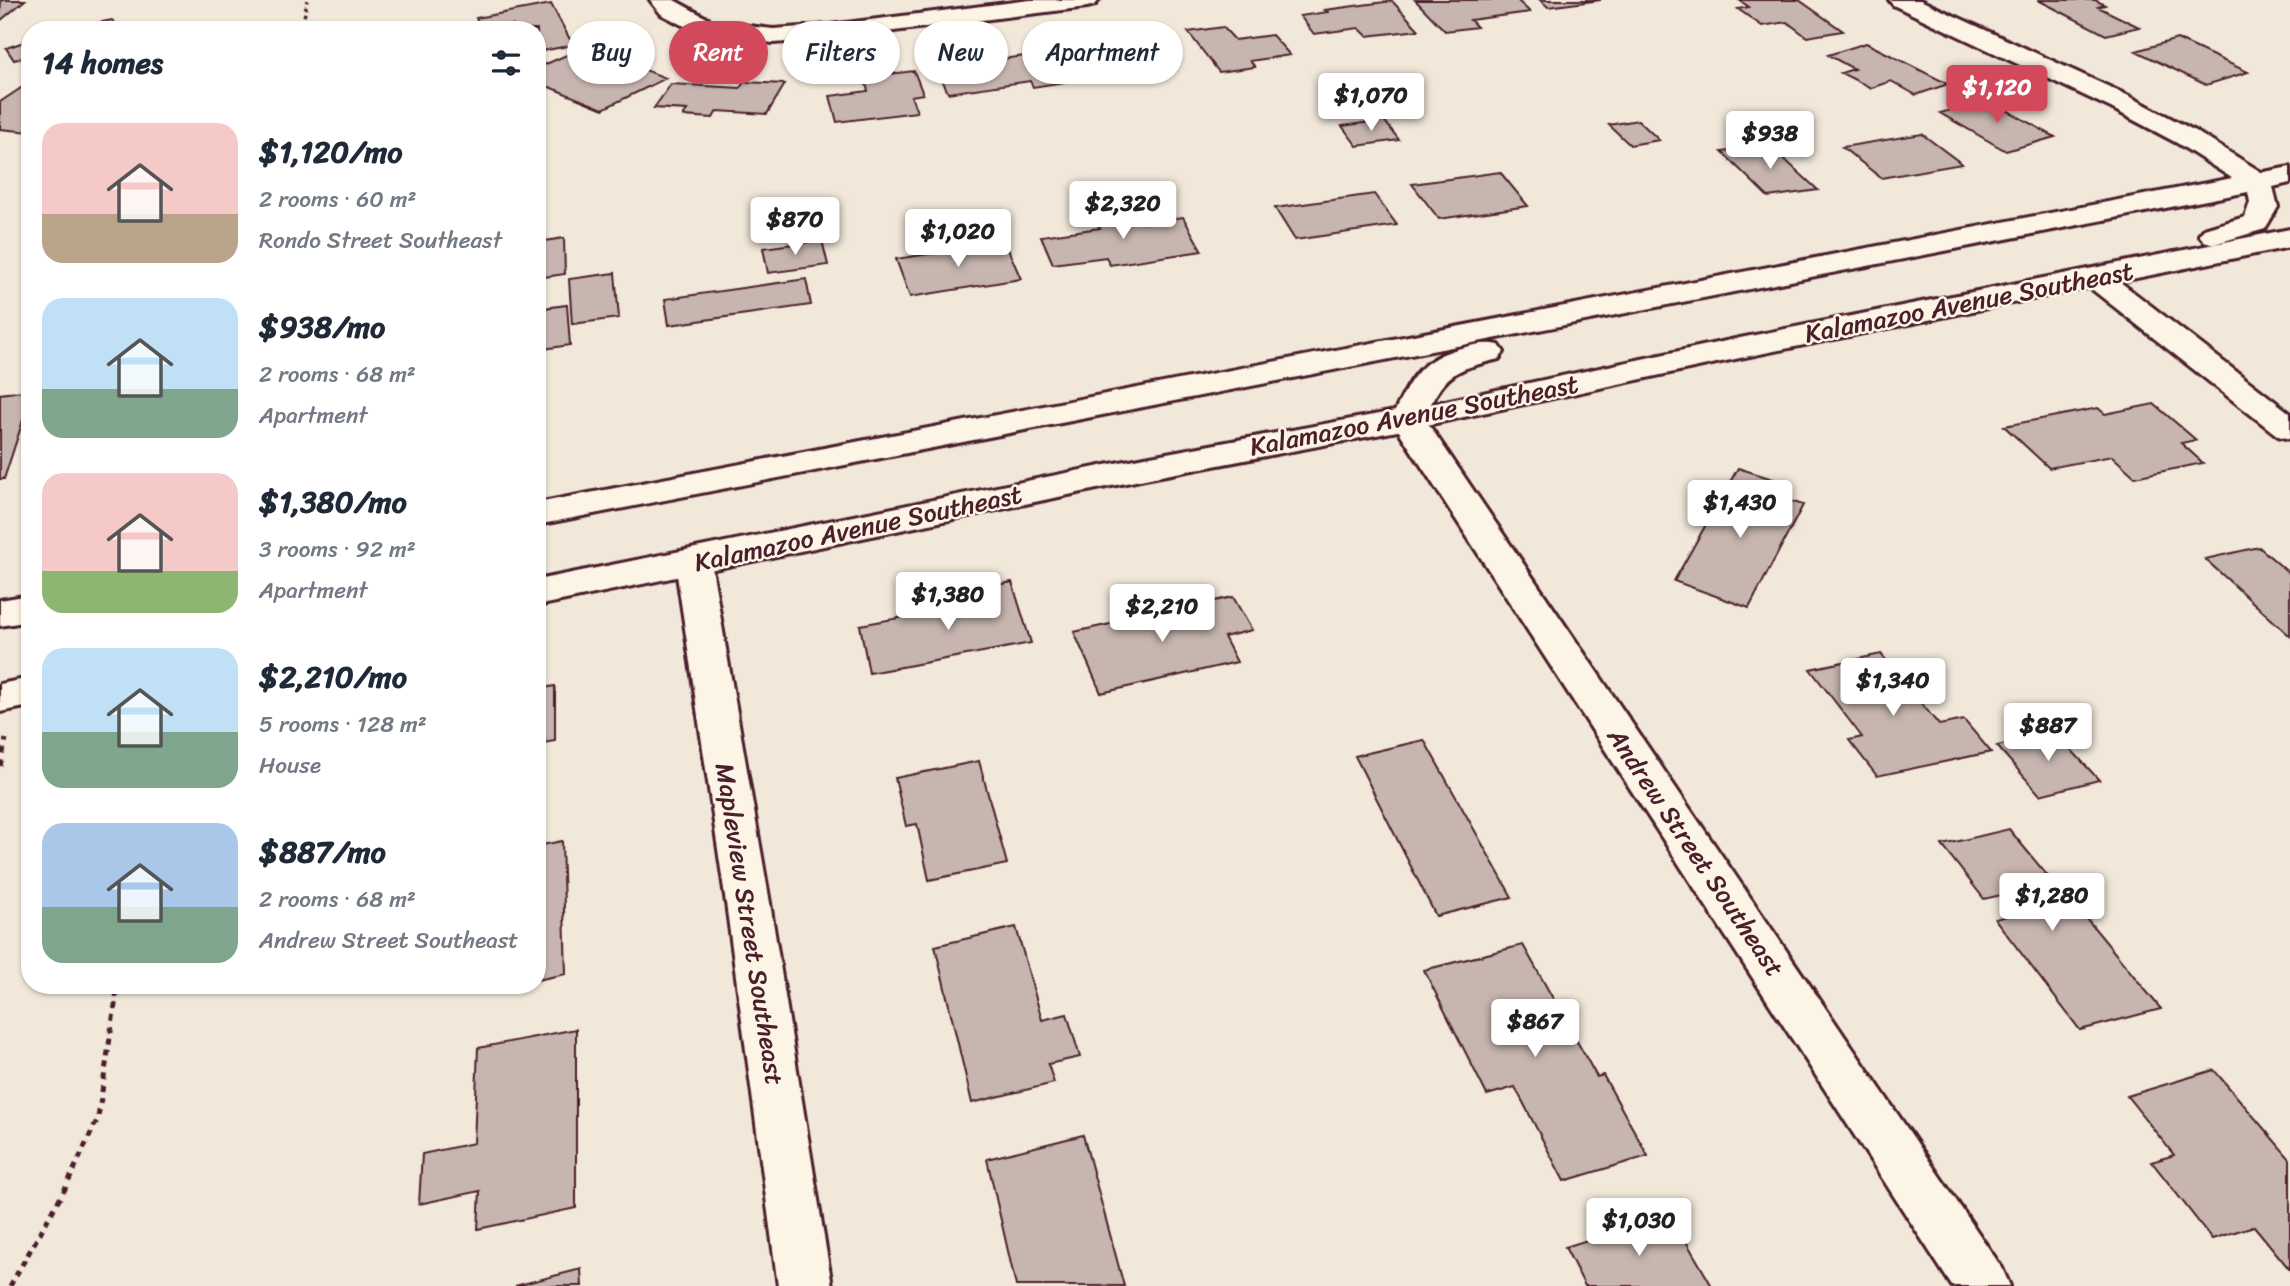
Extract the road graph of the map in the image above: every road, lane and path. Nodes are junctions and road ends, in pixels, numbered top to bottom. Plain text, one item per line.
1 (307, 0) edge
2 (662, 0) edge
3 (1087, 0) edge
4 (1901, 0) edge
5 (304, 21) edge
6 (2290, 174) edge
7 (2256, 181) junction
8 (2290, 238) edge
9 (1785, 272) junction
10 (2095, 277) junction
11 (2008, 295) junction
12 (1408, 419) junction
13 (2290, 429) edge
14 (546, 512) edge
15 (693, 562) junction
16 (546, 591) edge
17 (21, 610) edge
18 (0, 613) edge
19 (21, 694) edge
20 (0, 698) edge
21 (18, 737) dead end
22 (0, 766) edge
23 (117, 994) edge
24 (10, 1286) edge
25 (805, 1286) edge
26 (1983, 1286) edge

1 - 5 path
2 - 3 main road
4 - 7 main road
6 - 7 main road
7 - 9 main road
7 - 11 main road
8 - 10 main road, Kalamazoo Avenue Southeast
9 - 12 main road
9 - 14 main road
10 - 11 main road, Kalamazoo Avenue Southeast
10 - 13 main road
11 - 12 main road, Kalamazoo Avenue Southeast
12 - 15 main road, Kalamazoo Avenue Southeast
12 - 26 main road, Andrew Street Southeast
15 - 16 main road, Kalamazoo Avenue Southeast
15 - 25 main road, Mapleview Street Southeast
17 - 18 main road
19 - 20 main road
21 - 22 path
23 - 24 path

